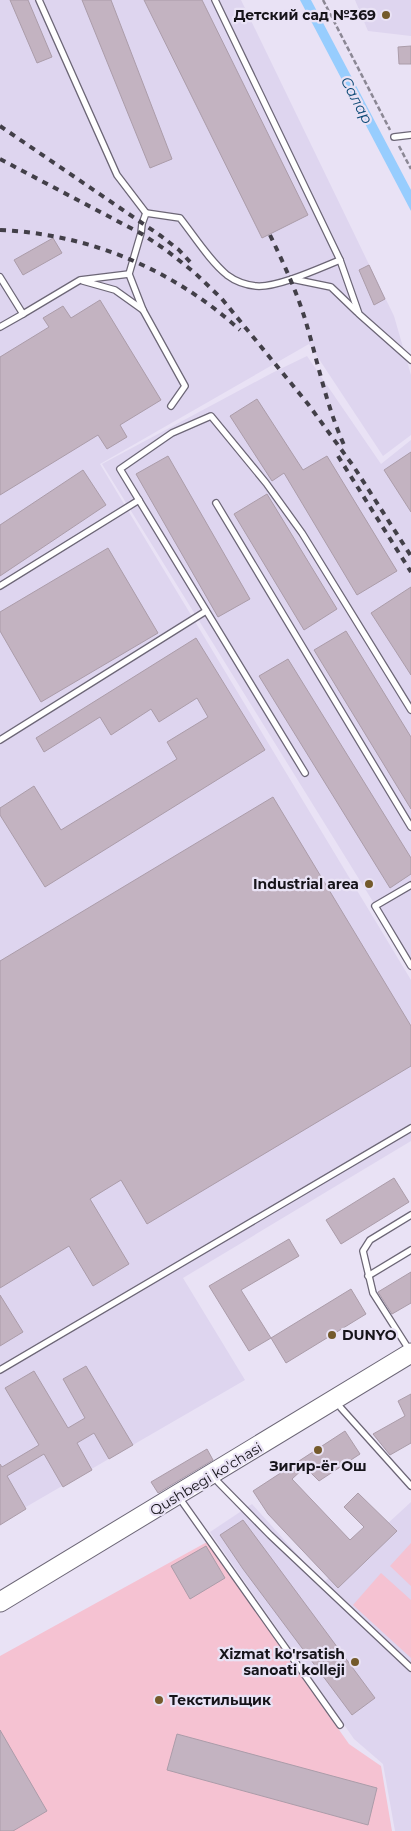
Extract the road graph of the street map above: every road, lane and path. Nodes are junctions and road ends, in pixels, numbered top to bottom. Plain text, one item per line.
1 (39, 0) edge
2 (215, 0) edge
3 (323, 0) edge
4 (411, 135) edge
5 (394, 137) junction
6 (411, 169) edge
7 (146, 213) junction
8 (340, 260) junction
9 (129, 274) junction
10 (0, 278) edge
11 (291, 279) junction
12 (80, 280) junction
13 (144, 310) junction
14 (22, 314) junction
15 (359, 314) junction
16 (0, 328) edge
17 (411, 360) edge
18 (171, 406) dead end
19 (139, 500) junction
20 (216, 503) dead end
21 (0, 586) edge
22 (206, 611) junction
23 (411, 710) edge
24 (0, 740) edge
25 (306, 773) dead end
26 (411, 827) edge
27 (411, 885) edge
28 (411, 966) edge
29 (411, 1128) edge
30 (411, 1215) edge
31 (411, 1250) edge
32 (368, 1276) junction
33 (411, 1353) edge
34 (411, 1365) edge
35 (0, 1370) edge
36 (341, 1408) junction
37 (245, 1461) junction
38 (218, 1482) junction
39 (411, 1486) edge
40 (183, 1504) junction
41 (0, 1602) edge
42 (0, 1614) edge
43 (411, 1668) edge
44 (340, 1725) dead end

1 - 7 lane
2 - 8 lane
3 - 5 path
4 - 5 lane
5 - 6 path
7 - 9 lane
7 - 11 lane
8 - 11 lane
8 - 15 lane
9 - 12 lane
9 - 13 lane
10 - 14 lane
11 - 15 lane
12 - 13 lane
12 - 14 lane
13 - 18 lane
14 - 16 lane
15 - 17 lane
19 - 21 lane
19 - 22 lane
19 - 23 lane
20 - 26 lane
22 - 24 lane
22 - 25 lane
27 - 28 lane
29 - 35 lane
30 - 32 lane
31 - 32 lane
32 - 33 lane
33 - 37 main road, Qushbegi ko'chasi
34 - 36 main road, Qushbegi ko'chasi
36 - 37 main road, Qushbegi ko'chasi
36 - 39 lane
37 - 38 main road, Qushbegi ko'chasi
37 - 41 main road, Qushbegi ko'chasi
38 - 40 main road, Qushbegi ko'chasi
38 - 43 lane
40 - 42 main road, Qushbegi ko'chasi
40 - 44 lane

